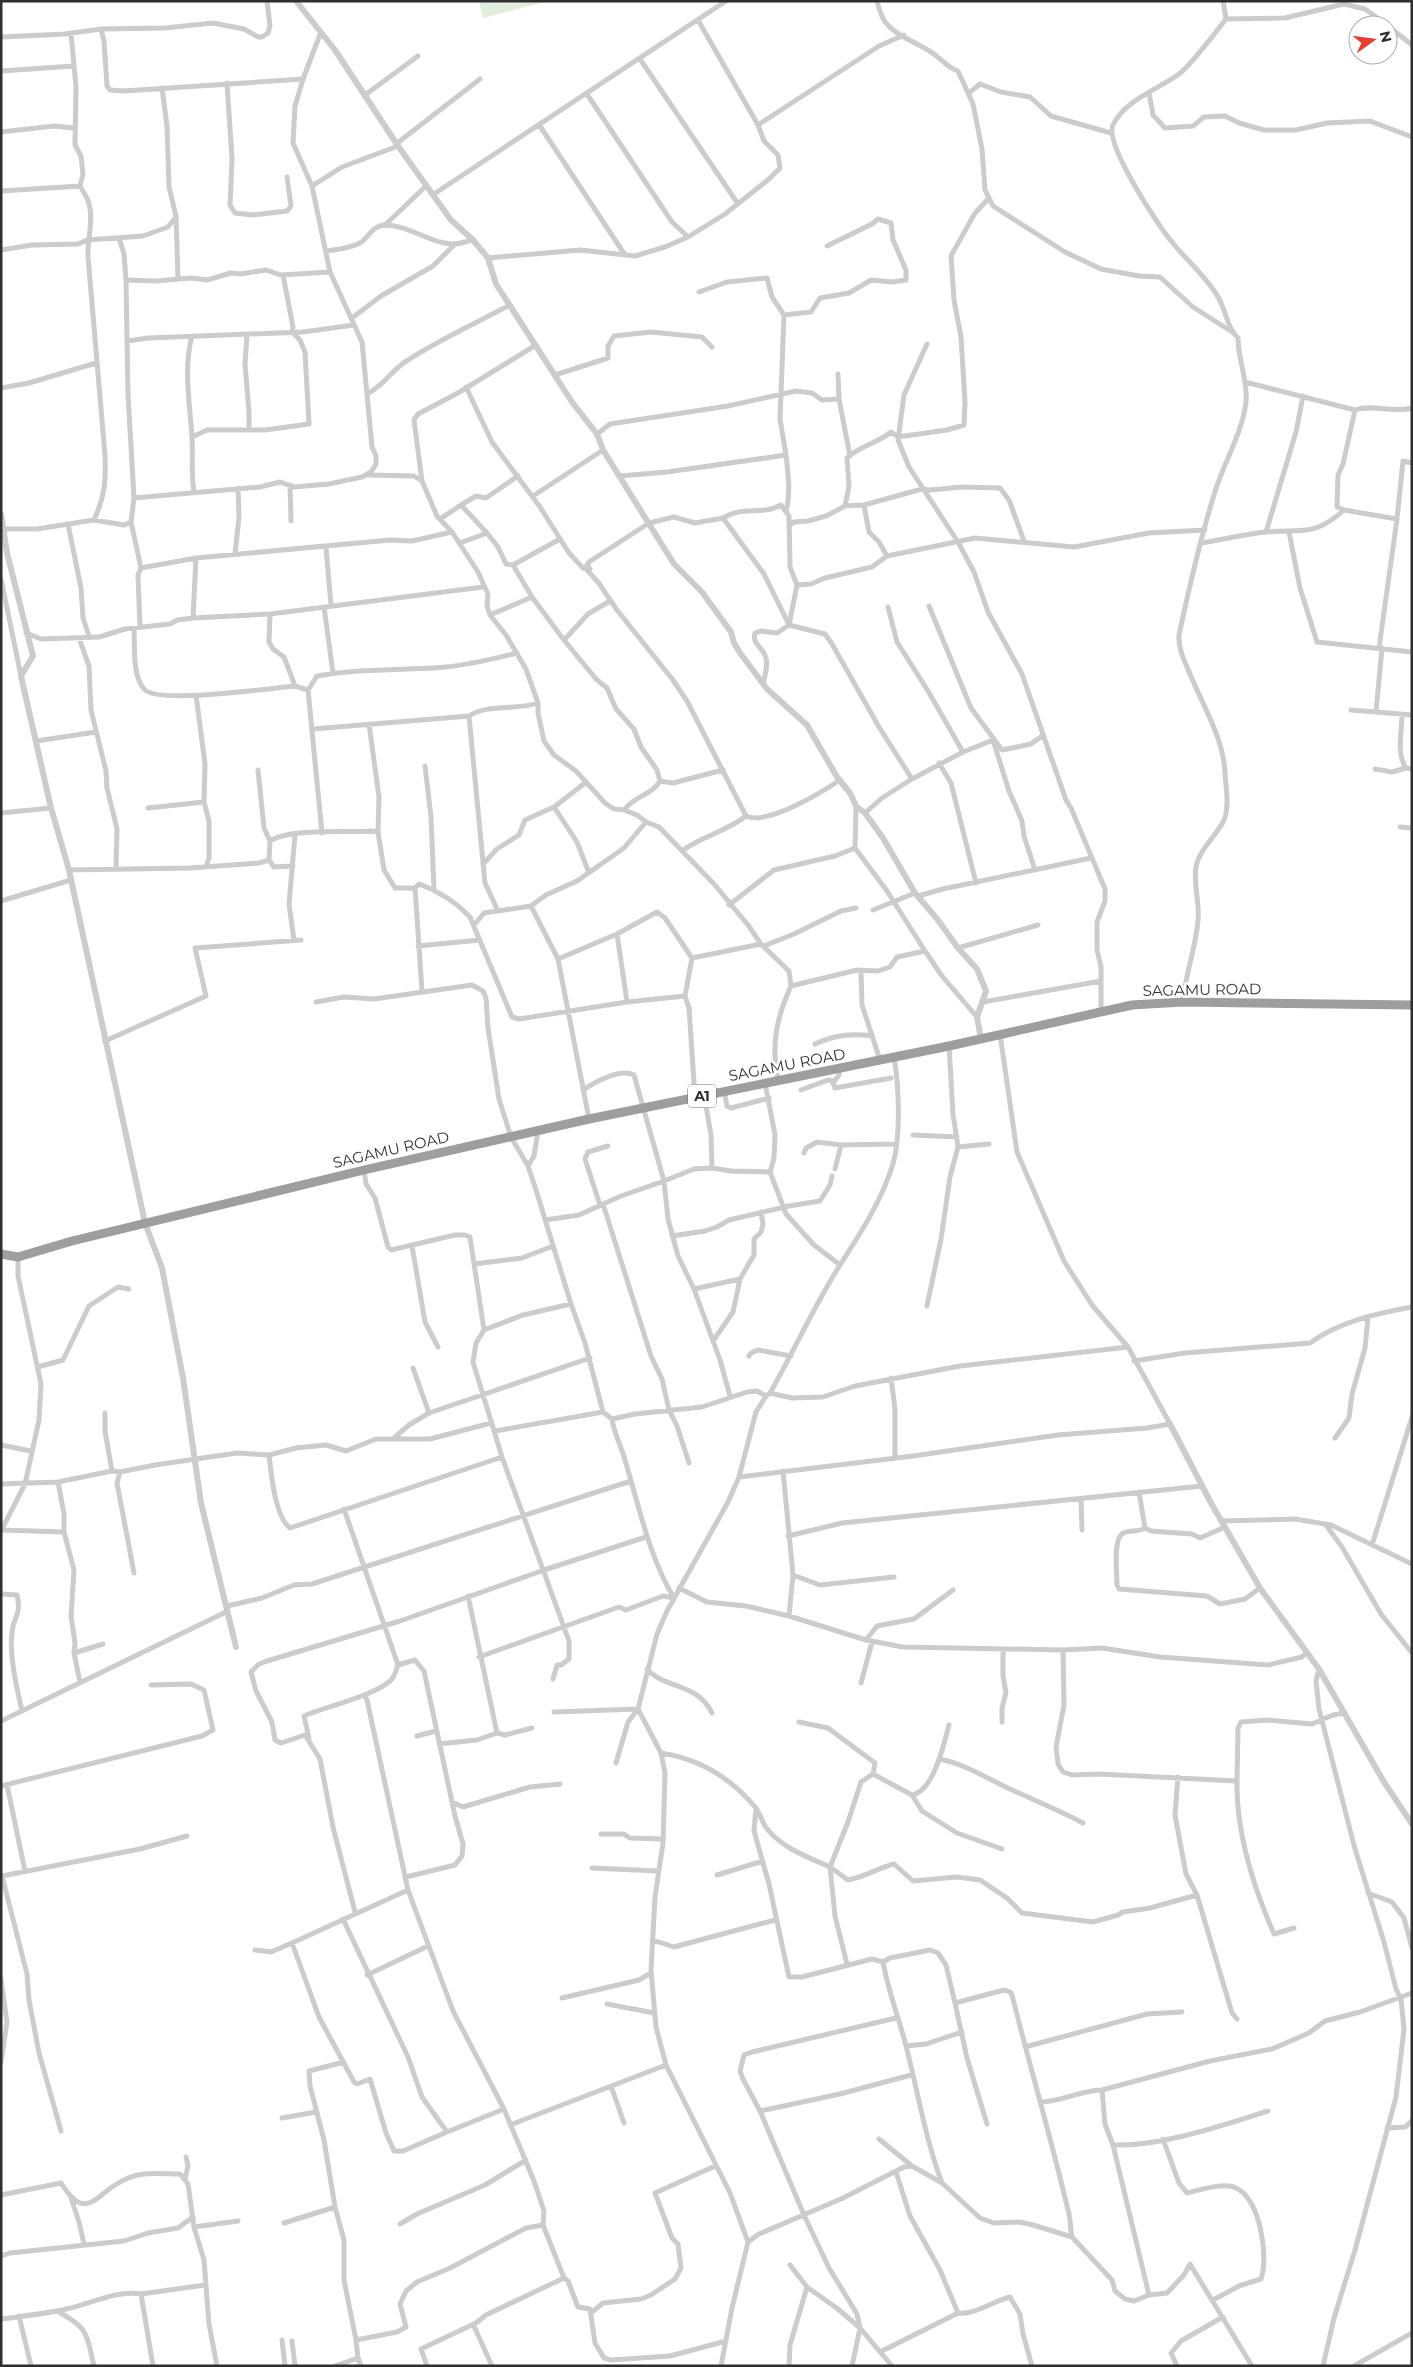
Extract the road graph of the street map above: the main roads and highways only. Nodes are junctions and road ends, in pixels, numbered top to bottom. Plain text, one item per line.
1 (1412, 1005) edge
2 (1, 1254) edge

1 - 2 highway, SAGAMU ROAD / A1

